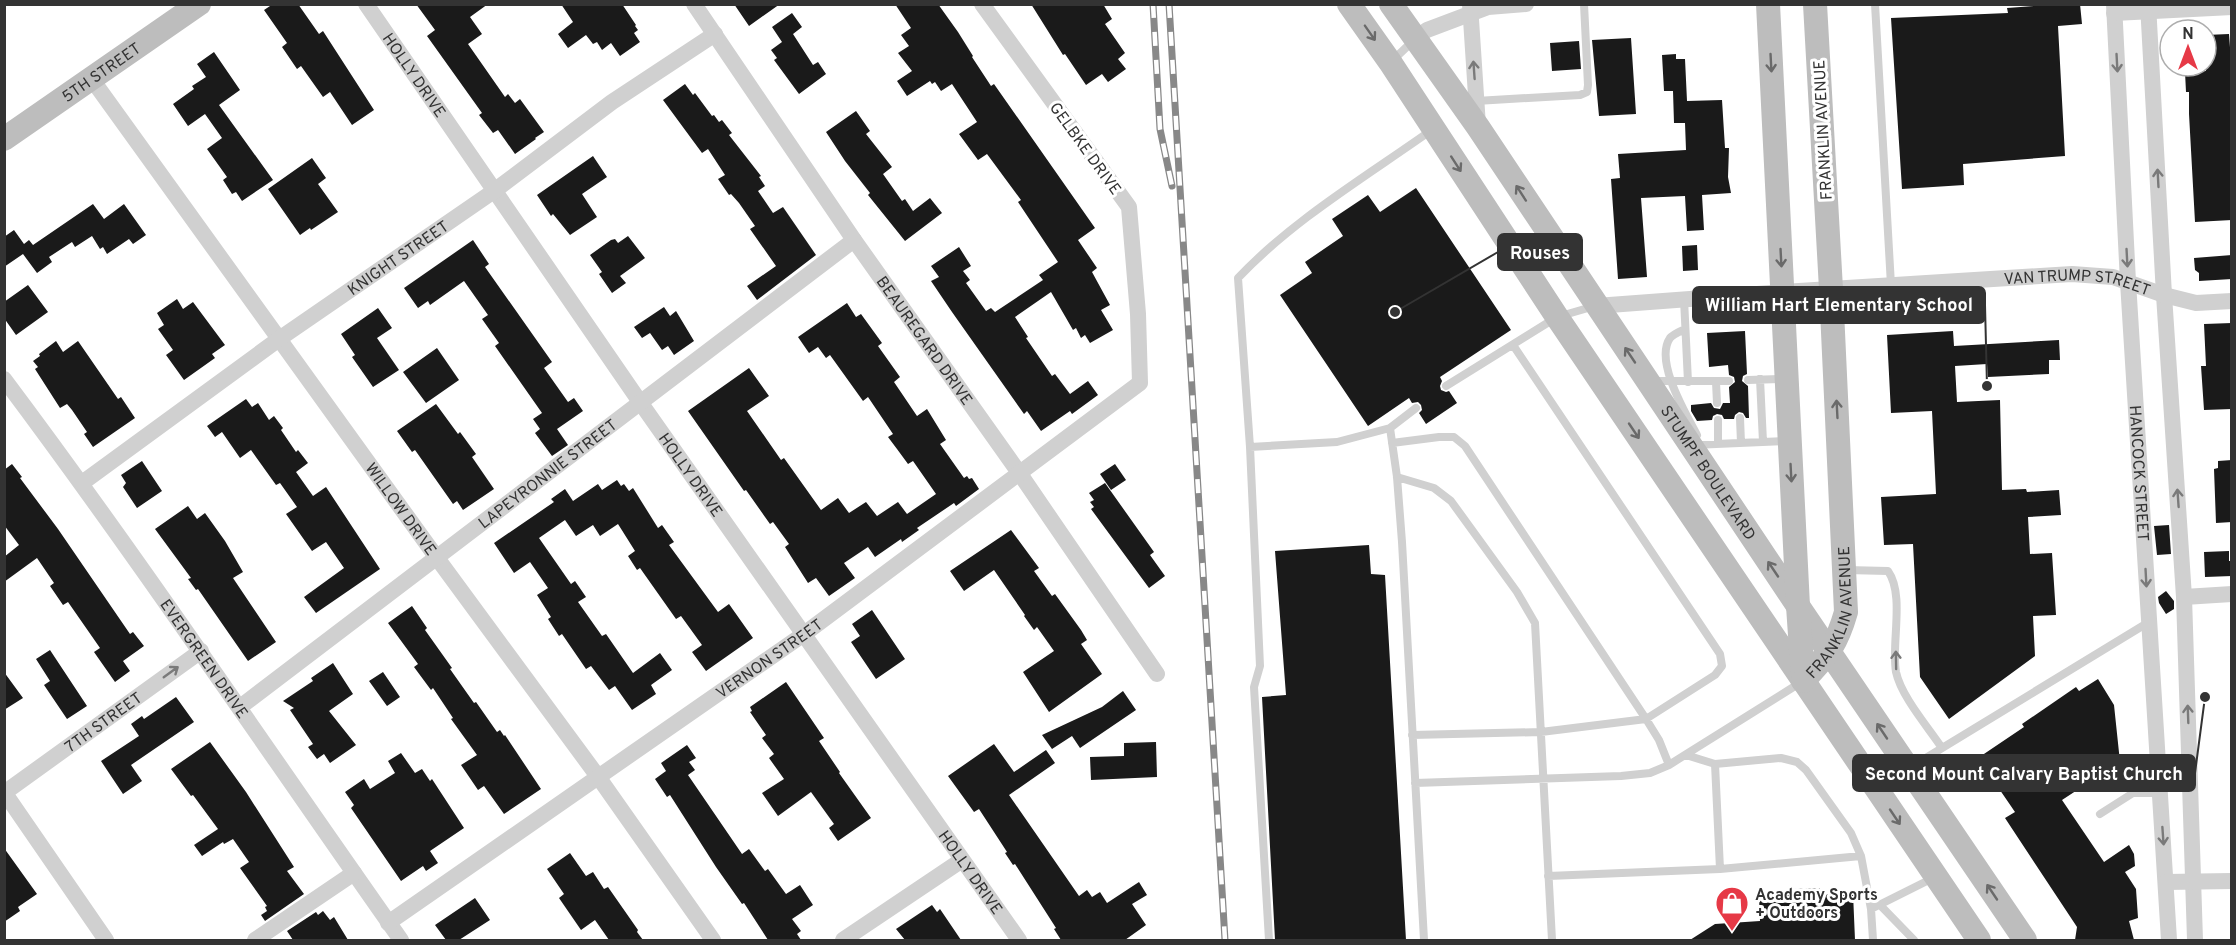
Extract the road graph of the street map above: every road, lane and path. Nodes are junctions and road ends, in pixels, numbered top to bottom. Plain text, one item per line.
1 (199, 4) edge
2 (366, 4) edge
3 (694, 4) edge
4 (982, 4) edge
5 (1349, 4) edge
6 (1391, 4) edge
7 (1526, 4) edge
8 (1584, 4) edge
9 (1768, 4) edge
10 (1815, 4) edge
11 (1875, 4) edge
12 (2232, 7) edge
13 (1470, 8) edge
14 (2149, 8) edge
15 (2114, 9) edge
16 (715, 34) junction
17 (1414, 39) junction
18 (1390, 62) junction
19 (92, 78) junction
20 (1476, 101) junction
21 (1478, 127) junction
22 (1434, 129) junction
23 (4, 139) edge
24 (494, 191) junction
25 (854, 240) junction
26 (2128, 282) junction
27 (1891, 285) junction
28 (1831, 289) junction
29 (1783, 292) junction
30 (2164, 296) junction
31 (1684, 299) junction
32 (2232, 301) edge
33 (1596, 306) junction
34 (1557, 317) junction
35 (1685, 328) junction
36 (279, 339) junction
37 (1513, 345) junction
38 (4, 379) edge
39 (1787, 379) junction
40 (1748, 380) dead end
41 (1760, 380) junction
42 (1659, 381) junction
43 (1729, 381) dead end
44 (1688, 382) junction
45 (1716, 382) junction
46 (1140, 383) joint
47 (1446, 386) dead end
48 (640, 402) junction
49 (1717, 403) dead end
50 (1416, 408) dead end
51 (1740, 418) dead end
52 (1718, 420) dead end
53 (1390, 428) junction
54 (1790, 441) junction
55 (1763, 442) junction
56 (1392, 443) junction
57 (1741, 443) junction
58 (1718, 444) junction
59 (1696, 445) junction
60 (1250, 447) junction
61 (1020, 474) junction
62 (1397, 477) junction
63 (82, 483) junction
64 (437, 558) junction
65 (1844, 570) junction
66 (2232, 594) edge
67 (2184, 597) junction
68 (1798, 606) junction
69 (2149, 622) junction
70 (804, 634) junction
71 (201, 651) junction
72 (1829, 653) junction
73 (1157, 674) dead end
74 (1803, 681) junction
75 (240, 706) junction
76 (1646, 719) junction
77 (1541, 732) junction
78 (1412, 735) junction
79 (1942, 748) junction
80 (1686, 754) junction
81 (1715, 764) junction
82 (1669, 765) junction
83 (1908, 768) junction
84 (599, 778) junction
85 (1544, 778) junction
86 (1415, 783) junction
87 (5, 793) edge
88 (2160, 793) junction
89 (2100, 814) dead end
90 (1861, 856) junction
91 (962, 860) junction
92 (1720, 868) junction
93 (354, 873) junction
94 (1548, 876) junction
95 (1935, 876) junction
96 (2232, 881) edge
97 (2166, 882) junction
98 (2194, 882) junction
99 (1876, 907) junction
100 (388, 923) junction
101 (106, 940) edge
102 (255, 940) edge
103 (401, 940) edge
104 (713, 940) edge
105 (843, 940) edge
106 (1019, 940) edge
107 (1269, 940) edge
108 (1424, 940) edge
109 (1552, 940) edge
110 (1873, 940) edge
111 (1914, 940) edge
112 (1978, 940) edge
113 (2025, 940) edge
114 (2169, 940) edge
115 (2195, 940) edge

1 - 19 main road, 5TH STREET
2 - 24 street, HOLLY DRIVE
3 - 16 street, BEAUREGARD DRIVE
4 - 46 street, GELBKE DRIVE
5 -> 18 main road
6 - 17 main road, STUMPF BOULEVARD
7 - 13 street
8 - 20 lane
9 -> 29 main road, FRANKLIN AVENUE
10 - 28 main road, FRANKLIN AVENUE
11 - 27 lane
12 - 14 street
13 - 17 street
20 -> 13 street
14 - 15 street
30 -> 14 street
15 -> 26 street, HANCOCK STREET
16 - 24 street, KNIGHT STREET
16 - 25 street, BEAUREGARD DRIVE
17 - 18 lane
17 - 21 main road, STUMPF BOULEVARD
18 - 22 main road
19 - 23 main road, 5TH STREET
19 - 36 street, WILLOW DRIVE
20 - 21 street
33 -> 21 main road, STUMPF BOULEVARD
22 -> 34 main road
22 - 60 lane
24 - 36 street, KNIGHT STREET
24 - 48 street, HOLLY DRIVE
25 - 48 street, LAPEYRONNIE STREET
25 - 61 street, BEAUREGARD DRIVE
26 - 27 street, VAN TRUMP STREET
26 - 30 street, VAN TRUMP STREET
26 -> 69 street, HANCOCK STREET
27 - 28 street, VAN TRUMP STREET
28 - 29 street, VAN TRUMP STREET
65 -> 28 main road, FRANKLIN AVENUE
29 - 31 street, VAN TRUMP STREET
29 - 39 main road, FRANKLIN AVENUE
30 - 32 street, VAN TRUMP STREET
67 -> 30 street
31 - 33 street, VAN TRUMP STREET
31 - 35 lane
33 - 34 lane
42 -> 33 main road, STUMPF BOULEVARD
34 - 37 lane
34 -> 74 main road
35 - 42 lane
35 - 44 lane
36 - 63 street, KNIGHT STREET
36 - 64 street, WILLOW DRIVE
37 - 47 lane
37 - 76 lane
38 - 63 street, EVERGREEN DRIVE
39 - 41 lane
39 - 54 main road, FRANKLIN AVENUE
40 - 41 lane
41 - 55 lane
42 - 44 lane
42 - 59 main road, STUMPF BOULEVARD
43 - 45 lane
44 - 45 lane
45 - 49 lane
46 - 61 street, VERNON STREET
48 - 64 street, LAPEYRONNIE STREET
48 - 70 street, HOLLY DRIVE
50 - 53 lane
51 - 57 lane
52 - 58 lane
53 - 56 lane
53 - 60 lane
54 - 55 lane
54 -> 68 main road, FRANKLIN AVENUE
55 - 57 lane
56 - 62 lane
56 - 76 lane
57 - 58 lane
58 - 59 lane
68 -> 59 main road, STUMPF BOULEVARD
60 - 107 lane
61 - 70 street, VERNON STREET
61 - 73 street, BEAUREGARD DRIVE
62 - 77 lane
62 - 78 lane
63 - 71 street, EVERGREEN DRIVE
64 - 75 street, LAPEYRONNIE STREET
64 - 84 street, WILLOW DRIVE
65 - 72 main road, FRANKLIN AVENUE
79 -> 65 lane
66 - 67 street
98 -> 67 street
68 - 72 main road, STUMPF BOULEVARD
68 - 74 main road, FRANKLIN AVENUE
69 - 79 lane
69 - 88 street, HANCOCK STREET
70 - 84 street, VERNON STREET
70 - 91 street, HOLLY DRIVE
71 - 75 street, EVERGREEN DRIVE
87 -> 71 street, 7TH STREET
72 - 74 main road, FRANKLIN AVENUE
83 -> 72 main road, STUMPF BOULEVARD
74 - 80 lane
74 -> 95 main road
75 - 93 street, EVERGREEN DRIVE
76 - 77 lane
76 - 82 lane
77 - 78 lane
77 - 85 lane
78 - 86 lane
79 - 83 lane
80 - 81 lane
80 - 82 lane
81 - 90 lane
81 - 92 lane
82 - 85 lane
113 -> 83 main road, STUMPF BOULEVARD
84 - 100 street, VERNON STREET
84 - 104 street, WILLOW DRIVE
85 - 86 lane
85 - 94 lane
86 - 108 lane
87 - 101 street
88 - 89 lane
88 -> 97 street, HANCOCK STREET
90 - 92 lane
90 - 99 lane
91 - 105 street
91 - 106 street, HOLLY DRIVE
92 - 94 lane
93 - 100 street, EVERGREEN DRIVE
93 - 102 street
94 - 109 lane
95 - 99 lane
95 - 112 main road
96 - 98 street
97 - 98 street
97 - 114 street, HANCOCK STREET
98 - 115 street
99 - 110 lane
99 - 111 lane
100 - 103 street, EVERGREEN DRIVE

